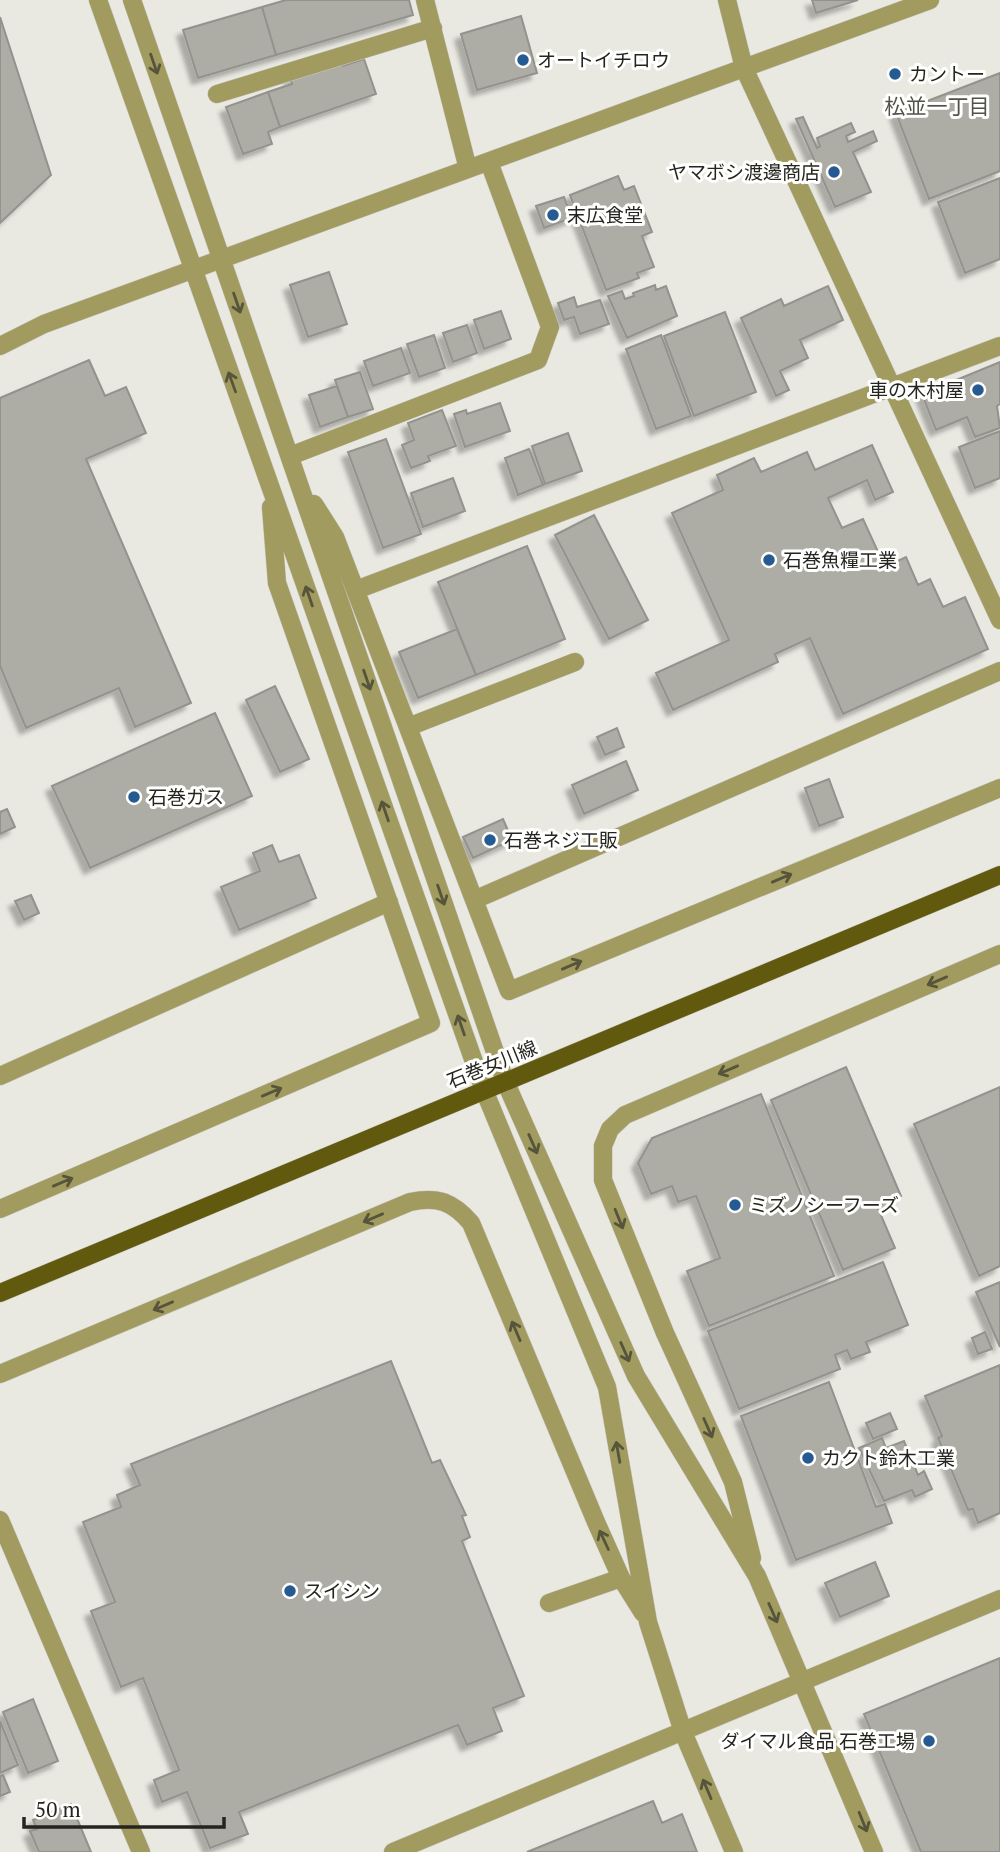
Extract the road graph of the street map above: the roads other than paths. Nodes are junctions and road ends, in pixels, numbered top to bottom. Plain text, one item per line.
1 (98, 0) edge
2 (132, 0) edge
3 (425, 0) edge
4 (727, 0) edge
5 (930, 0) edge
6 (433, 29) junction
7 (744, 68) junction
8 (217, 93) dead end
9 (489, 162) junction
10 (468, 169) junction
11 (222, 260) junction
12 (192, 271) junction
13 (0, 346) edge
14 (1000, 346) edge
15 (892, 388) junction
16 (290, 456) junction
17 (299, 480) junction
18 (269, 485) junction
19 (356, 590) junction
20 (1000, 620) edge
21 (575, 662) dead end
22 (1000, 671) edge
23 (408, 727) junction
24 (1000, 788) edge
25 (1000, 875) edge
26 (474, 900) junction
27 (389, 902) junction
28 (1000, 954) edge
29 (0, 1076) edge
30 (505, 1081) junction
31 (484, 1090) junction
32 (0, 1209) edge
33 (0, 1293) edge
34 (0, 1374) edge
35 (0, 1520) edge
36 (757, 1576) junction
37 (621, 1578) junction
38 (1000, 1600) edge
39 (549, 1603) dead end
40 (649, 1622) junction
41 (803, 1681) junction
42 (683, 1732) junction
43 (141, 1852) edge
44 (393, 1852) edge
45 (734, 1852) edge
46 (874, 1852) edge

1 - 12 street
2 -> 11 street
3 - 6 street
4 - 7 street
5 - 7 street
6 - 8 street
6 - 10 street
7 - 9 street
7 - 15 street
9 - 10 street
9 - 16 street
10 - 11 street
11 - 12 street
11 -> 16 street
12 - 13 street
18 -> 12 street
14 - 15 street
15 - 19 street
15 - 20 street
16 - 17 street
17 - 19 street
17 -> 30 street
18 - 27 street
31 -> 18 street
19 - 23 street
21 - 23 street
22 - 26 street
23 - 26 street
26 -> 24 street
25 - 30 main road, 石巻女川線
27 - 29 street
32 -> 27 street
28 -> 36 street
30 - 31 main road, 石巻女川線
30 -> 36 street
31 - 33 main road, 石巻女川線
40 -> 31 street
37 -> 34 street
35 - 43 street
36 -> 41 street
37 - 39 street
37 - 40 street
38 - 41 street
40 - 42 street
41 - 42 street
41 -> 46 street
42 - 44 street
45 -> 42 street

